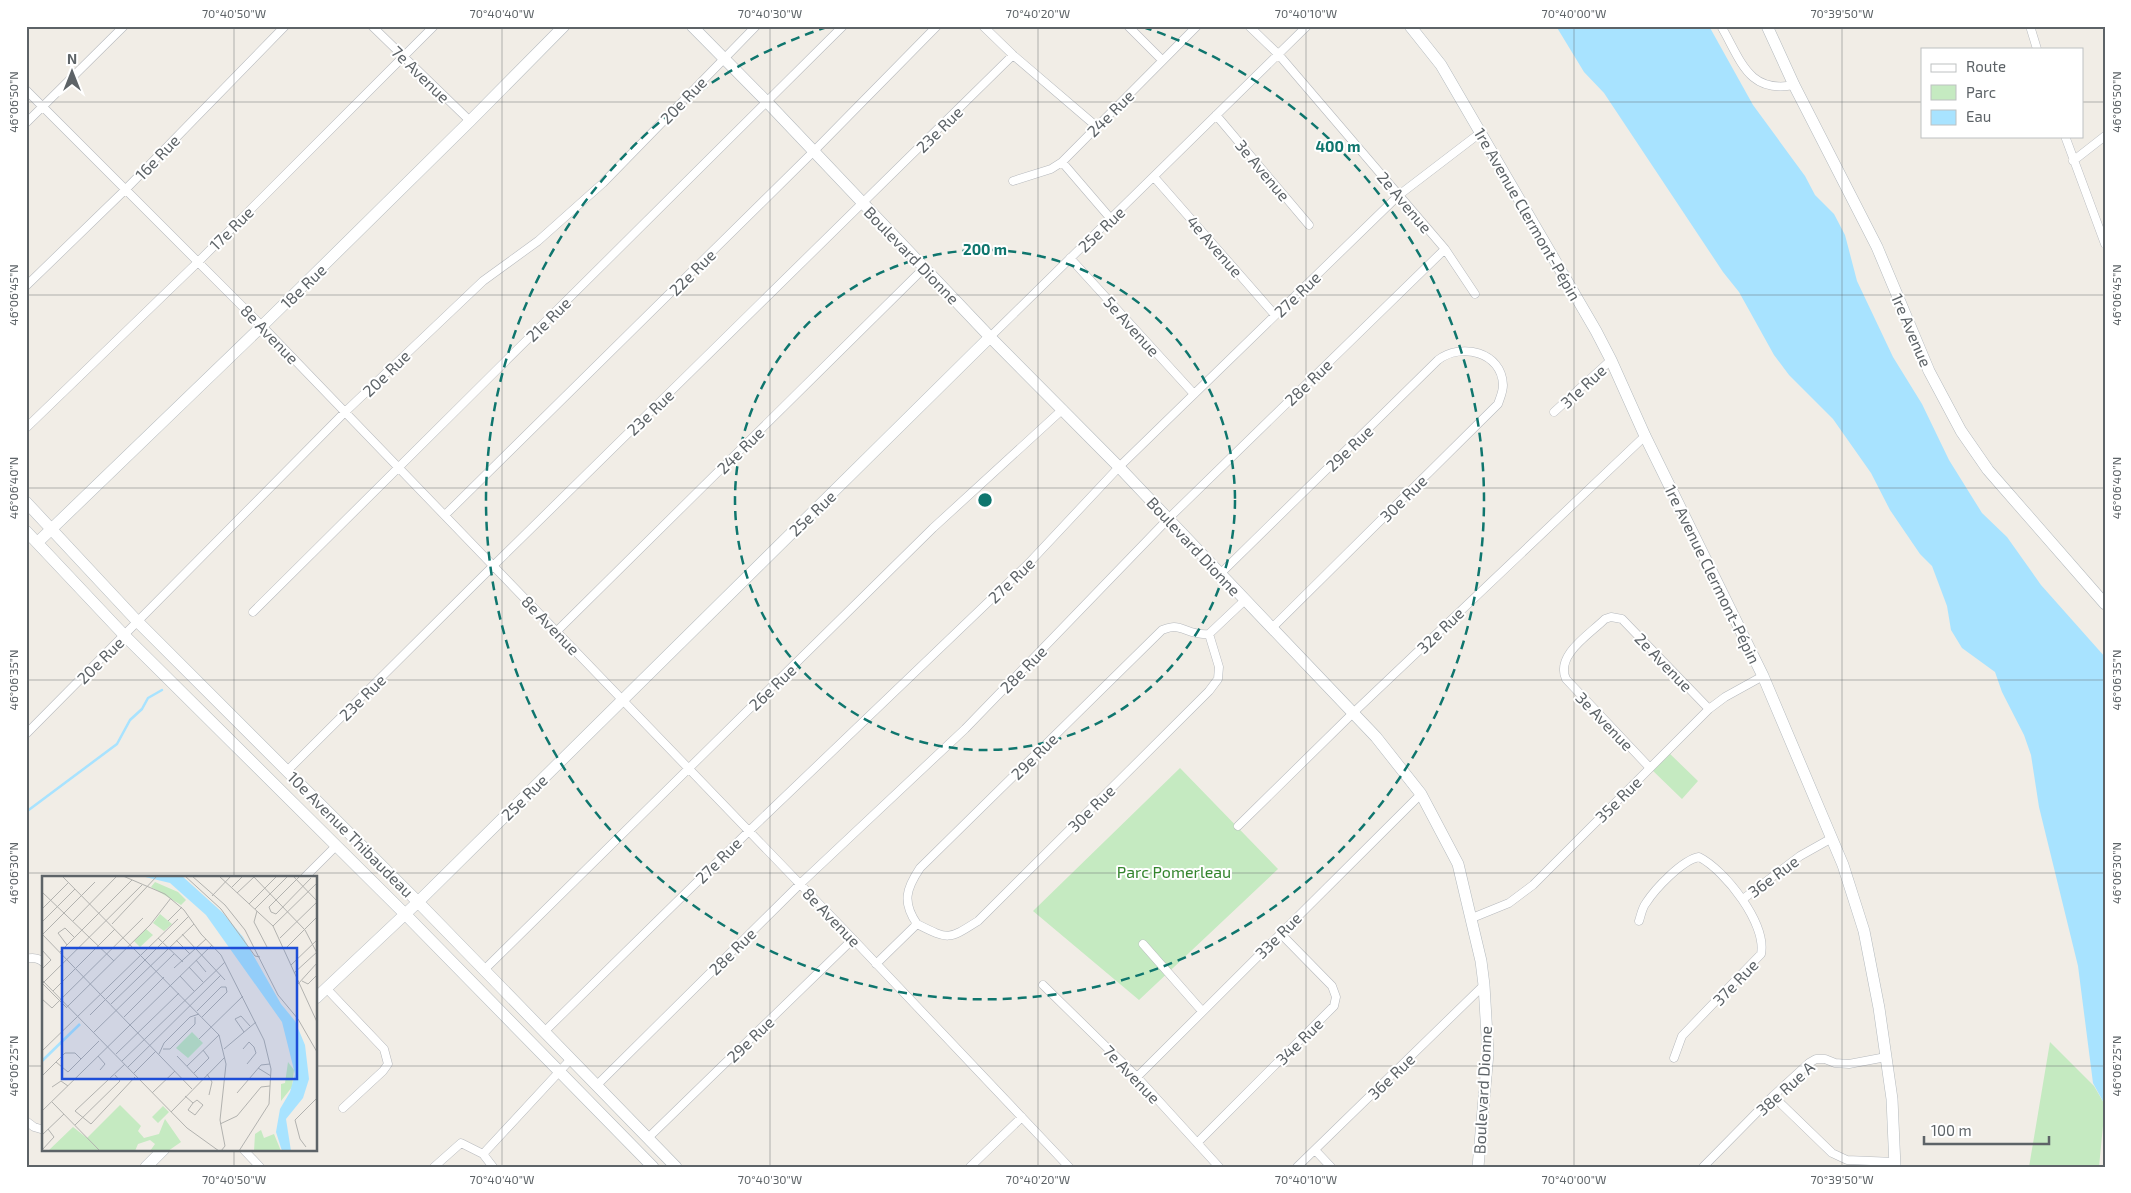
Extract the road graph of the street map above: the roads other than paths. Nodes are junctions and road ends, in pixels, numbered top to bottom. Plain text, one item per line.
1 (124, 26) edge
2 (285, 26) edge
3 (372, 26) edge
4 (434, 26) edge
5 (564, 26) edge
6 (692, 26) edge
7 (756, 26) edge
8 (843, 26) edge
9 (937, 26) edge
10 (983, 26) edge
11 (1128, 26) edge
12 (1196, 26) edge
13 (1249, 26) edge
14 (1307, 26) edge
15 (1410, 26) edge
16 (1721, 26) edge
17 (1767, 26) edge
18 (2030, 26) edge
19 (2037, 48) edge
20 (1279, 54) junction
21 (404, 56) junction
22 (1013, 56) junction
23 (723, 59) junction
24 (1162, 60) junction
25 (1794, 85) junction
26 (26, 90) edge
27 (767, 102) junction
28 (43, 107) junction
29 (1216, 115) junction
30 (470, 121) junction
31 (26, 123) edge
32 (1096, 126) junction
33 (1480, 133) junction
34 (2105, 136) edge
35 (2066, 138) edge
36 (813, 152) junction
37 (2073, 161) junction
38 (1062, 162) junction
39 (1154, 177) junction
40 (1013, 182) dead end
41 (125, 190) junction
42 (1399, 195) junction
43 (862, 204) junction
44 (1111, 220) junction
45 (1309, 225) dead end
46 (2102, 231) edge
47 (2105, 244) edge
48 (1444, 249) junction
49 (1070, 258) junction
50 (199, 260) junction
51 (924, 268) junction
52 (26, 286) edge
53 (1475, 294) dead end
54 (1276, 315) junction
55 (262, 326) junction
56 (990, 337) junction
57 (1490, 358) joint
58 (1611, 360) junction
59 (1194, 394) junction
60 (1063, 409) junction
61 (345, 412) junction
62 (1554, 412) dead end
63 (26, 428) edge
64 (1645, 436) junction
65 (1120, 467) junction
66 (399, 468) junction
67 (26, 502) edge
68 (445, 515) junction
69 (1168, 519) junction
70 (52, 529) junction
71 (26, 531) edge
72 (38, 542) junction
73 (494, 566) junction
74 (1220, 574) junction
75 (1245, 600) junction
76 (2105, 604) edge
77 (253, 612) dead end
78 (1617, 618) joint
79 (137, 621) junction
80 (1272, 628) junction
81 (557, 631) junction
82 (1209, 634) junction
83 (125, 636) junction
84 (1763, 676) junction
85 (622, 699) junction
86 (1709, 709) junction
87 (1352, 714) junction
88 (26, 734) edge
89 (1650, 768) junction
90 (689, 769) junction
91 (288, 770) junction
92 (1421, 794) junction
93 (1238, 826) dead end
94 (749, 831) junction
95 (1832, 838) junction
96 (336, 846) junction
97 (306, 876) edge
98 (800, 884) junction
99 (1742, 899) junction
100 (418, 902) junction
101 (405, 914) junction
102 (1472, 918) junction
103 (1639, 921) dead end
104 (917, 924) junction
105 (1280, 933) junction
106 (853, 939) junction
107 (1143, 944) dead end
108 (26, 959) edge
109 (42, 961) edge
110 (876, 964) junction
111 (484, 970) junction
112 (1043, 984) dead end
113 (1484, 985) junction
114 (326, 988) junction
115 (318, 996) edge
116 (1202, 1011) junction
117 (544, 1032) junction
118 (1886, 1057) junction
119 (1674, 1058) dead end
120 (571, 1059) junction
121 (560, 1071) junction
122 (1137, 1078) junction
123 (596, 1085) junction
124 (1773, 1096) junction
125 (343, 1108) dead end
126 (1022, 1117) junction
127 (26, 1121) edge
128 (42, 1129) edge
129 (648, 1138) junction
130 (1197, 1143) junction
131 (163, 1150) edge
132 (244, 1150) edge
133 (1315, 1150) junction
134 (483, 1154) junction
135 (1895, 1164) edge
136 (146, 1167) edge
137 (260, 1167) edge
138 (434, 1167) edge
139 (493, 1167) edge
140 (653, 1167) edge
141 (676, 1167) edge
142 (970, 1167) edge
143 (1069, 1167) edge
144 (1219, 1167) edge
145 (1297, 1167) edge
146 (1331, 1167) edge
147 (1478, 1167) edge
148 (1703, 1167) edge

1 - 28 street
2 - 41 street, 16e Rue
3 - 21 street, 7e Avenue
4 - 21 street, 17e Rue
5 - 30 street, 18e Rue
6 - 23 street, Boulevard Dionne
7 - 23 street, 20e Rue
8 - 27 street, 21e Rue
9 - 36 street, 22e Rue
10 - 22 street
11 - 24 street
12 - 24 street, 24e Rue
13 - 20 street, 2e Avenue
14 - 20 street, 25e Rue
15 - 33 street, 1re Avenue Clermont-Pépin
16 - 25 street
17 - 25 street, 1re Avenue
18 - 19 street
20 - 29 street, 25e Rue
20 - 42 street, 2e Avenue
21 - 30 street, 7e Avenue
21 - 50 street, 17e Rue
22 - 32 street
22 - 43 street, 23e Rue
23 - 27 street, Boulevard Dionne
23 - 61 street, 20e Rue
24 - 32 street, 24e Rue
25 - 76 street, 1re Avenue
26 - 28 street, 8e Avenue
27 - 36 street, Boulevard Dionne
27 - 66 street, 21e Rue
28 - 31 street
28 - 41 street, 8e Avenue
29 - 39 street, 25e Rue
29 - 45 street, 3e Avenue
30 - 55 street, 18e Rue
32 - 38 street, 24e Rue
33 - 42 street, 27e Rue
33 - 58 street, 1re Avenue Clermont-Pépin
34 - 37 street
35 - 37 street
36 - 43 street, Boulevard Dionne
36 - 68 street, 22e Rue
37 - 46 street
38 - 40 street, 24e Rue
38 - 44 street
39 - 44 street, 25e Rue
39 - 54 street, 4e Avenue
41 - 50 street, 8e Avenue
41 - 52 street, 16e Rue
42 - 48 street, 2e Avenue
42 - 54 street, 27e Rue
43 - 51 street, Boulevard Dionne
43 - 73 street, 23e Rue
44 - 49 street, 25e Rue
46 - 47 street
48 - 53 street, 2e Avenue
48 - 69 street, 28e Rue
49 - 56 street, 25e Rue
49 - 59 street, 5e Avenue
50 - 55 street, 8e Avenue
50 - 63 street, 17e Rue
51 - 56 street, Boulevard Dionne
51 - 81 street, 24e Rue
54 - 59 street, 27e Rue
55 - 61 street, 8e Avenue
55 - 70 street, 18e Rue
56 - 60 street, Boulevard Dionne
56 - 85 street, 25e Rue
57 - 74 street, 29e Rue
57 - 80 street, 30e Rue
58 - 62 street, 31e Rue
58 - 64 street, 1re Avenue Clermont-Pépin
59 - 65 street, 27e Rue
60 - 65 street, Boulevard Dionne
60 - 90 street, 26e Rue
61 - 66 street, 8e Avenue
61 - 79 street, 20e Rue
64 - 84 street, 1re Avenue Clermont-Pépin
64 - 87 street, 32e Rue
65 - 69 street, Boulevard Dionne
65 - 94 street, 27e Rue
66 - 68 street, 8e Avenue
66 - 77 street, 21e Rue
67 - 70 street, 10e Avenue Thibaudeau
68 - 73 street, 8e Avenue
69 - 74 street, Boulevard Dionne
69 - 98 street, 28e Rue
70 - 72 street, 18e Rue
70 - 79 street, 10e Avenue Thibaudeau
71 - 72 street, 10e Avenue Thibaudeau
72 - 83 street, 10e Avenue Thibaudeau
73 - 81 street, 8e Avenue
73 - 91 street, 23e Rue
74 - 75 street, Boulevard Dionne
75 - 80 street, Boulevard Dionne
75 - 82 street
78 - 86 street, 2e Avenue
78 - 89 street, 3e Avenue
79 - 83 street, 20e Rue
79 - 91 street, 10e Avenue Thibaudeau
80 - 87 street, Boulevard Dionne
81 - 85 street, 8e Avenue
82 - 104 street, 29e Rue
82 - 104 street, 30e Rue
83 - 88 street, 20e Rue
83 - 96 street, 10e Avenue Thibaudeau
84 - 86 street, 35e Rue
84 - 95 street, 1re Avenue Clermont-Pépin
85 - 90 street, 8e Avenue
85 - 100 street, 25e Rue
86 - 89 street, 35e Rue
87 - 92 street, Boulevard Dionne
87 - 93 street, 32e Rue
89 - 102 street, 35e Rue
90 - 94 street, 8e Avenue
90 - 111 street, 26e Rue
91 - 100 street, 10e Avenue Thibaudeau
92 - 102 street, Boulevard Dionne
92 - 105 street, 33e Rue
94 - 98 street, 8e Avenue
94 - 117 street, 27e Rue
95 - 99 street, 36e Rue
95 - 118 street, 1re Avenue Clermont-Pépin
96 - 97 street
96 - 101 street, 10e Avenue Thibaudeau
98 - 106 street, 8e Avenue
98 - 123 street, 28e Rue
99 - 103 street, 36e Rue
99 - 119 street, 37e Rue
100 - 101 street, 25e Rue
100 - 111 street, 10e Avenue Thibaudeau
101 - 114 street, 25e Rue
101 - 121 street, 10e Avenue Thibaudeau
102 - 113 street, Boulevard Dionne
104 - 110 street
105 - 116 street, 33e Rue
105 - 130 street, 34e Rue
106 - 110 street, 8e Avenue
106 - 129 street, 29e Rue
107 - 116 street
108 - 109 street
110 - 126 street, 8e Avenue
111 - 117 street, 10e Avenue Thibaudeau
112 - 122 street, 7e Avenue
113 - 133 street, 36e Rue
113 - 147 street, Boulevard Dionne
114 - 115 street, 25e Rue
114 - 125 street
116 - 122 street, 33e Rue
117 - 120 street, 10e Avenue Thibaudeau
118 - 124 street, 38e Rue A
118 - 135 street, 1re Avenue Clermont-Pépin
120 - 121 street
120 - 123 street, 10e Avenue Thibaudeau
121 - 134 street
121 - 140 street, 10e Avenue Thibaudeau
122 - 130 street, 7e Avenue
123 - 129 street, 10e Avenue Thibaudeau
124 - 135 street
124 - 148 street, 38e Rue A
126 - 142 street
126 - 143 street, 8e Avenue
127 - 128 street
129 - 141 street, 10e Avenue Thibaudeau
130 - 144 street, 7e Avenue
131 - 136 street
132 - 137 street
133 - 145 street, 36e Rue
133 - 146 street
134 - 138 street
134 - 139 street

